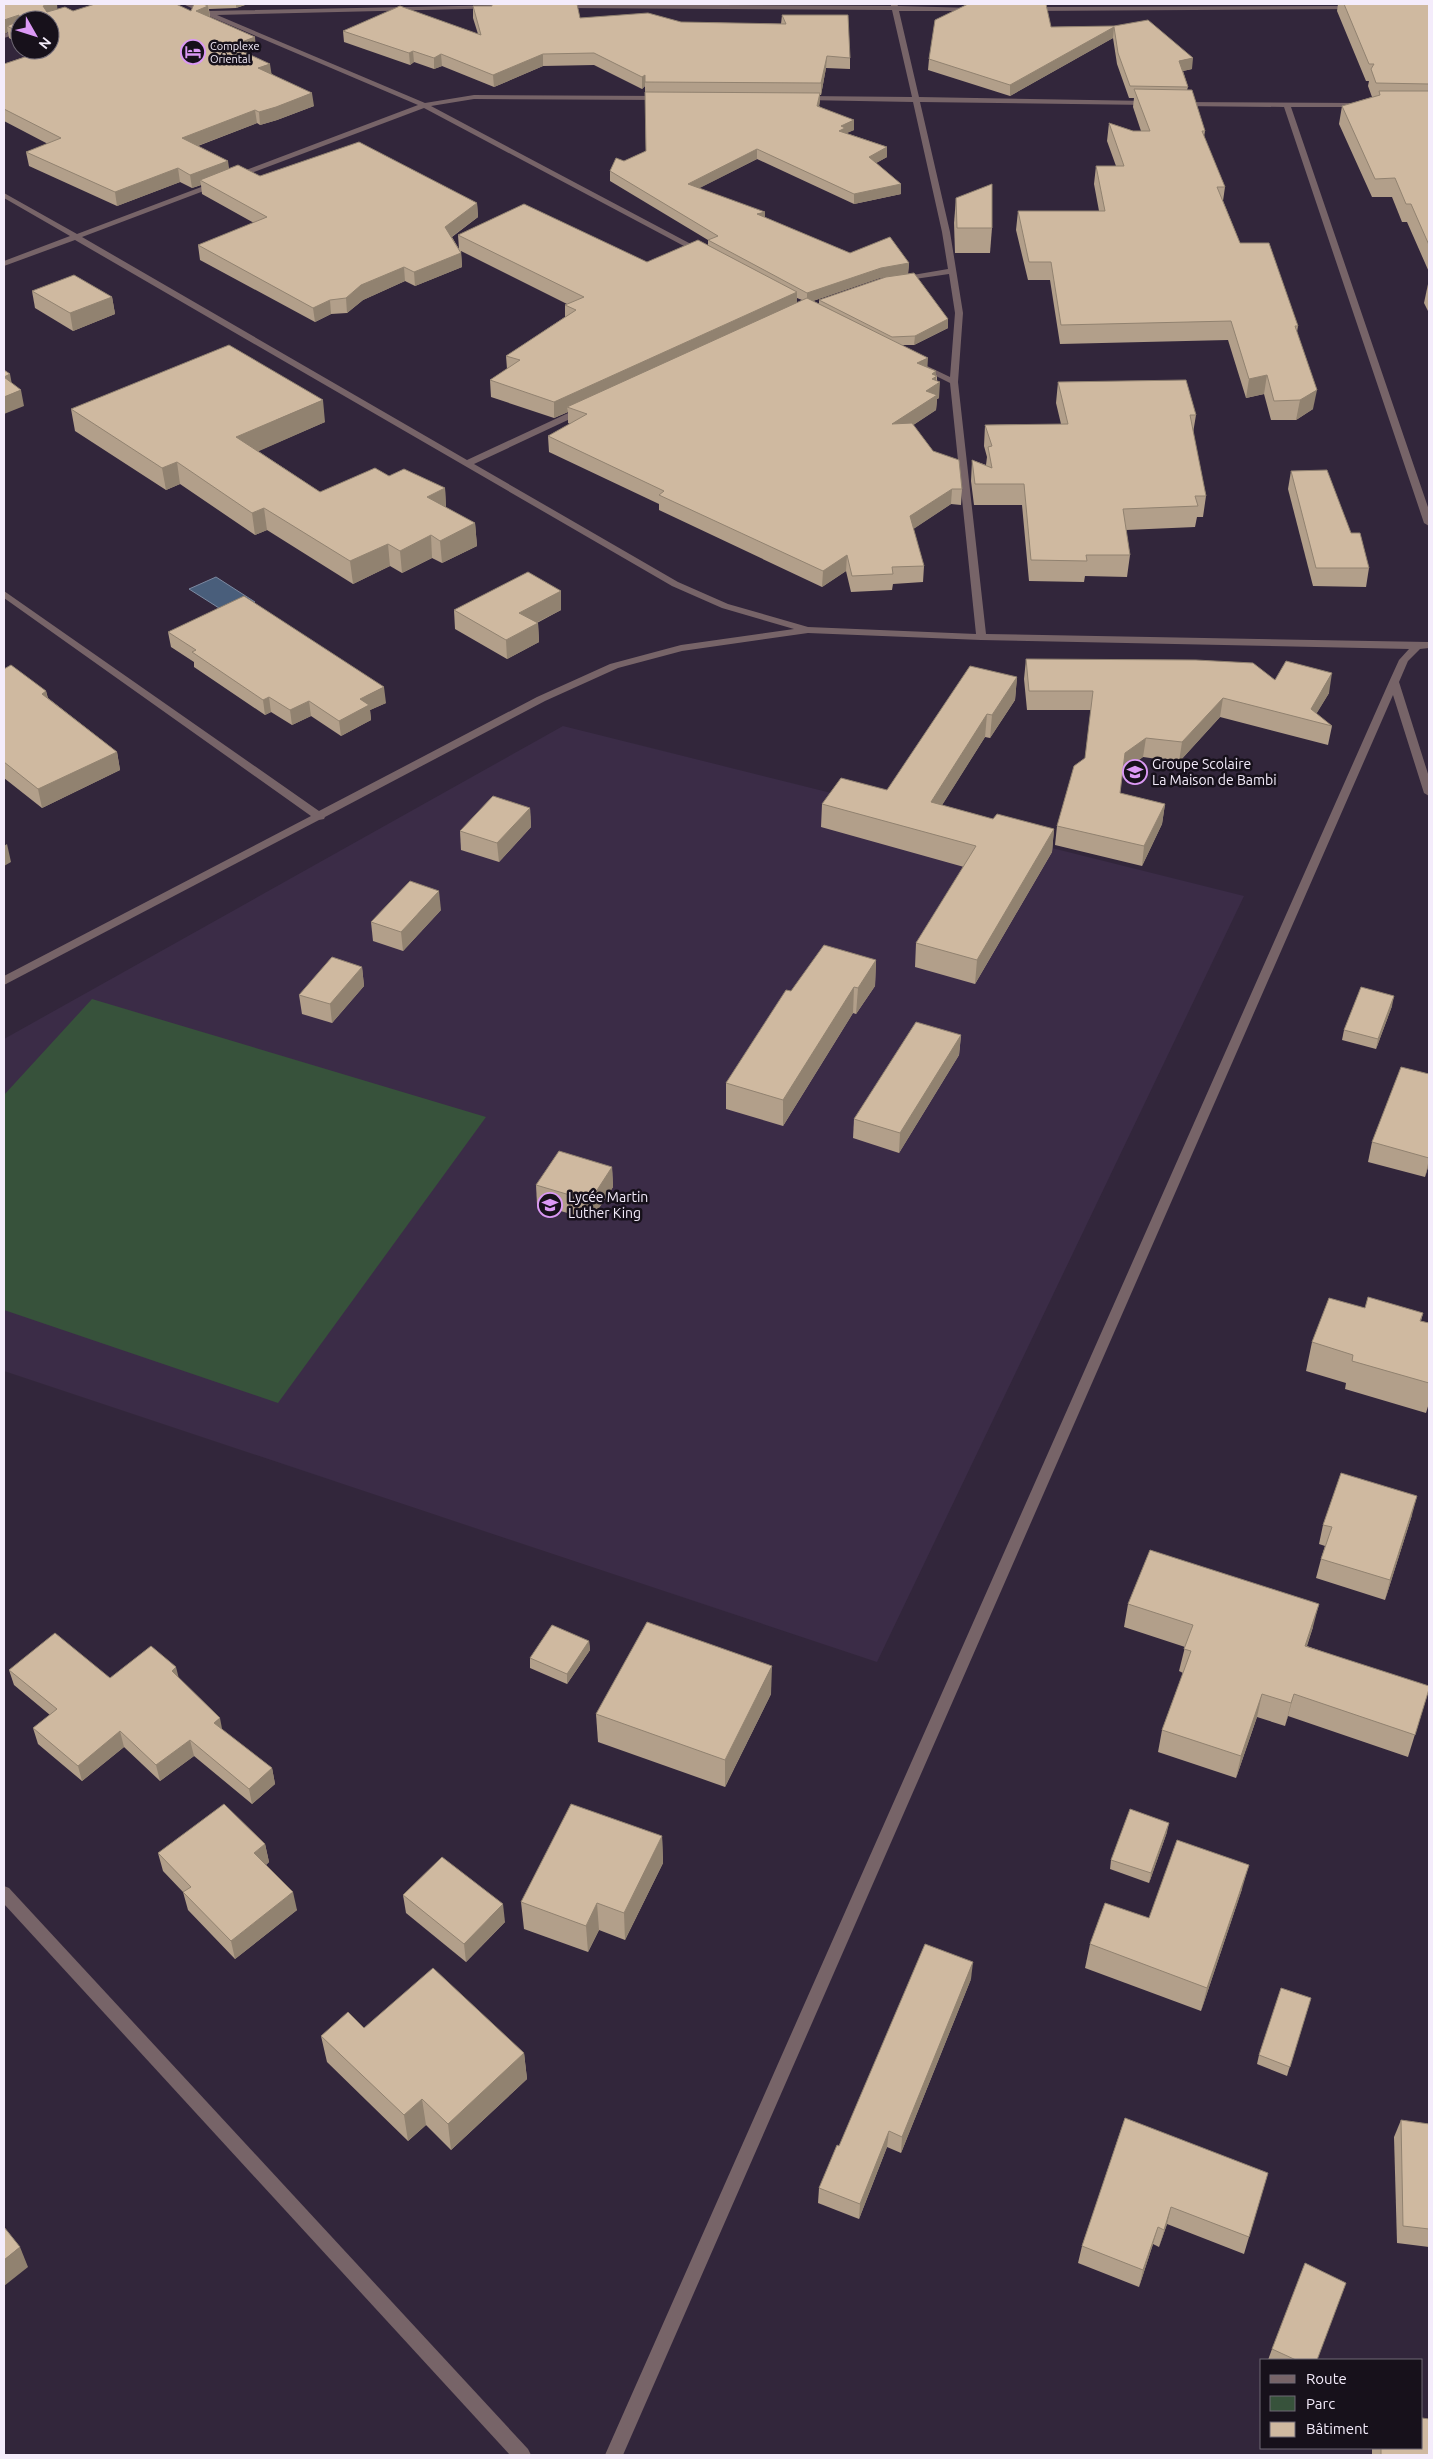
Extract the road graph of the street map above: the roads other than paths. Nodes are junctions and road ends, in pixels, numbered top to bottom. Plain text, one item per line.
1 (186, 4) edge
2 (458, 5) edge
3 (617, 5) edge
4 (516, 6) edge
5 (555, 6) edge
6 (1086, 6) edge
7 (895, 7) edge
8 (1361, 8) edge
9 (981, 9) edge
10 (1019, 9) edge
11 (206, 12) junction
12 (672, 98) edge
13 (799, 98) edge
14 (916, 99) junction
15 (1160, 103) edge
16 (1170, 103) edge
17 (424, 105) junction
18 (1287, 105) junction
19 (1372, 105) edge
20 (4, 195) edge
21 (76, 236) junction
22 (711, 257) edge
23 (4, 264) edge
24 (952, 271) junction
25 (894, 280) edge
26 (911, 361) edge
27 (954, 382) junction
28 (592, 406) edge
29 (466, 464) junction
30 (1429, 523) edge
31 (4, 594) edge
32 (808, 630) junction
33 (982, 637) junction
34 (1429, 645) edge
35 (1417, 646) junction
36 (1394, 682) junction
37 (1429, 793) edge
38 (320, 817) junction
39 (4, 981) edge
40 (4, 1893) edge
41 (522, 2455) edge
42 (614, 2455) edge

1 - 11 street
2 - 4 street
2 - 11 street
3 - 5 street
3 - 7 street
6 - 8 street
6 - 10 street
7 - 9 street
7 - 14 street
11 - 17 street
12 - 17 street
13 - 14 street
14 - 15 street
14 - 24 street
16 - 18 street
17 - 21 street
17 - 22 street
18 - 19 street
18 - 30 street
20 - 21 street
21 - 23 street
21 - 29 street
24 - 25 street
24 - 27 street
26 - 27 street
27 - 33 street
28 - 29 street
29 - 32 street
31 - 38 street
32 - 33 street
32 - 38 street
33 - 35 street
34 - 35 street
35 - 36 street
36 - 37 street
36 - 42 street
38 - 39 street
40 - 41 street

